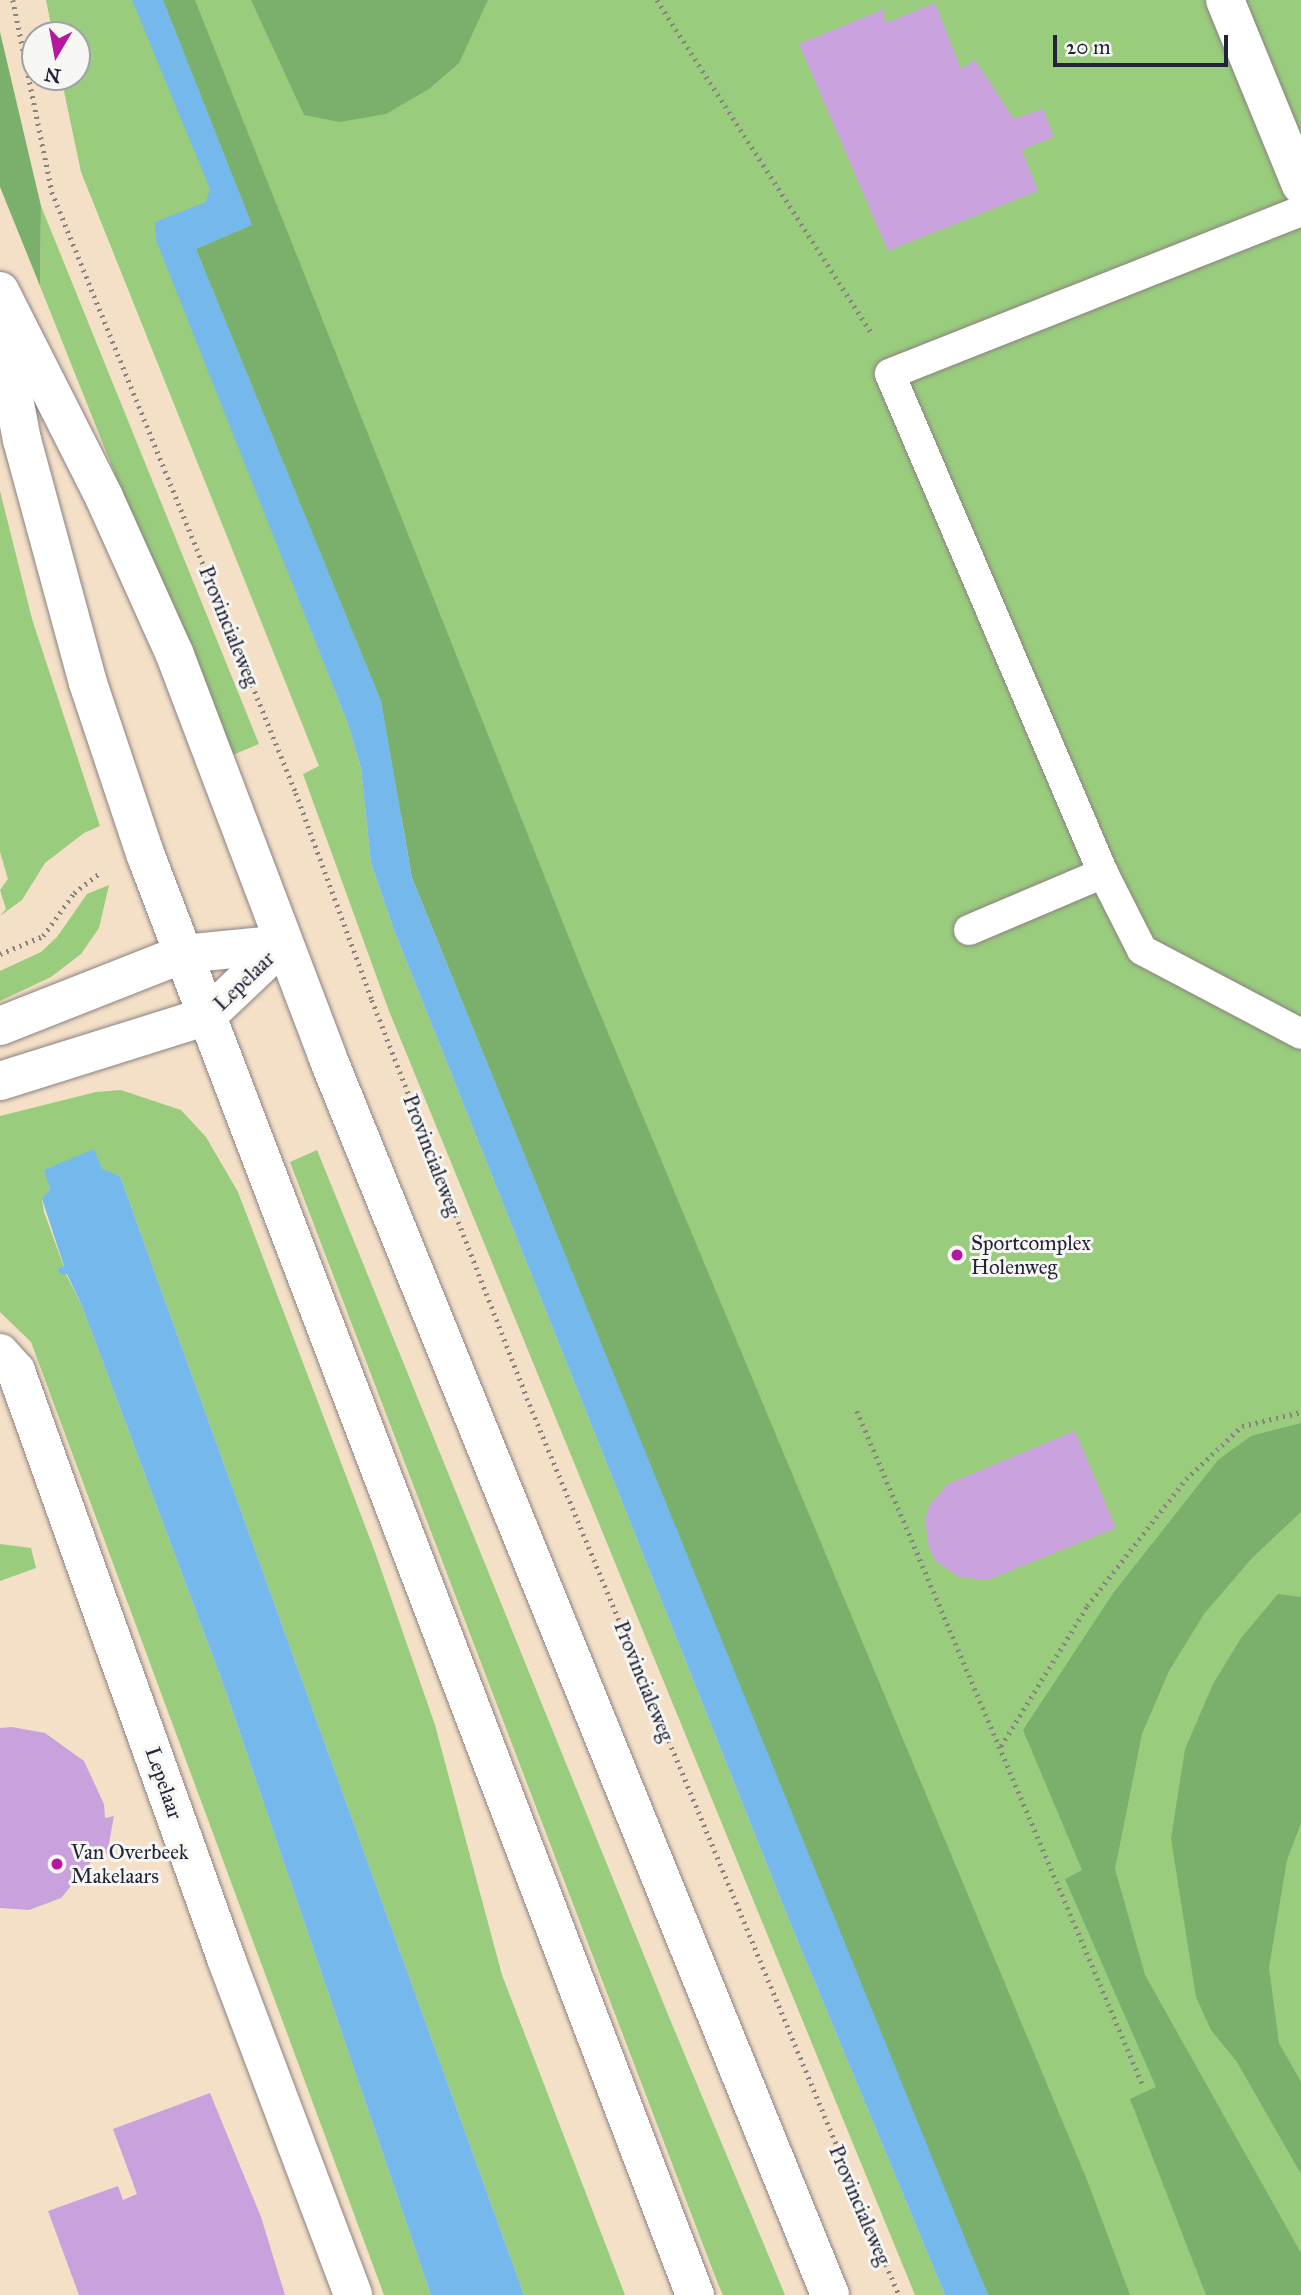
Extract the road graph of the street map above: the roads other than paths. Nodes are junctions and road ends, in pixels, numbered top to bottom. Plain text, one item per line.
1 (1225, 0) edge
2 (1301, 185) edge
3 (1301, 211) edge
4 (0, 291) edge
5 (0, 324) edge
6 (1103, 873) junction
7 (969, 930) dead end
8 (283, 944) junction
9 (183, 954) junction
10 (207, 1016) junction
11 (0, 1026) edge
12 (1301, 1034) edge
13 (0, 1081) edge
14 (0, 1353) edge
15 (354, 2295) edge
16 (695, 2295) edge
17 (830, 2295) edge

1 - 2 main road
3 - 6 lane
4 - 8 main road
5 - 9 main road
6 - 7 lane
6 - 12 lane
8 - 9 main road, Lepelaar
8 - 10 main road, Lepelaar
8 - 17 main road
9 - 10 main road
9 - 11 main road, Lepelaar
10 - 13 main road, Lepelaar
10 - 16 main road
14 - 15 main road, Lepelaar

